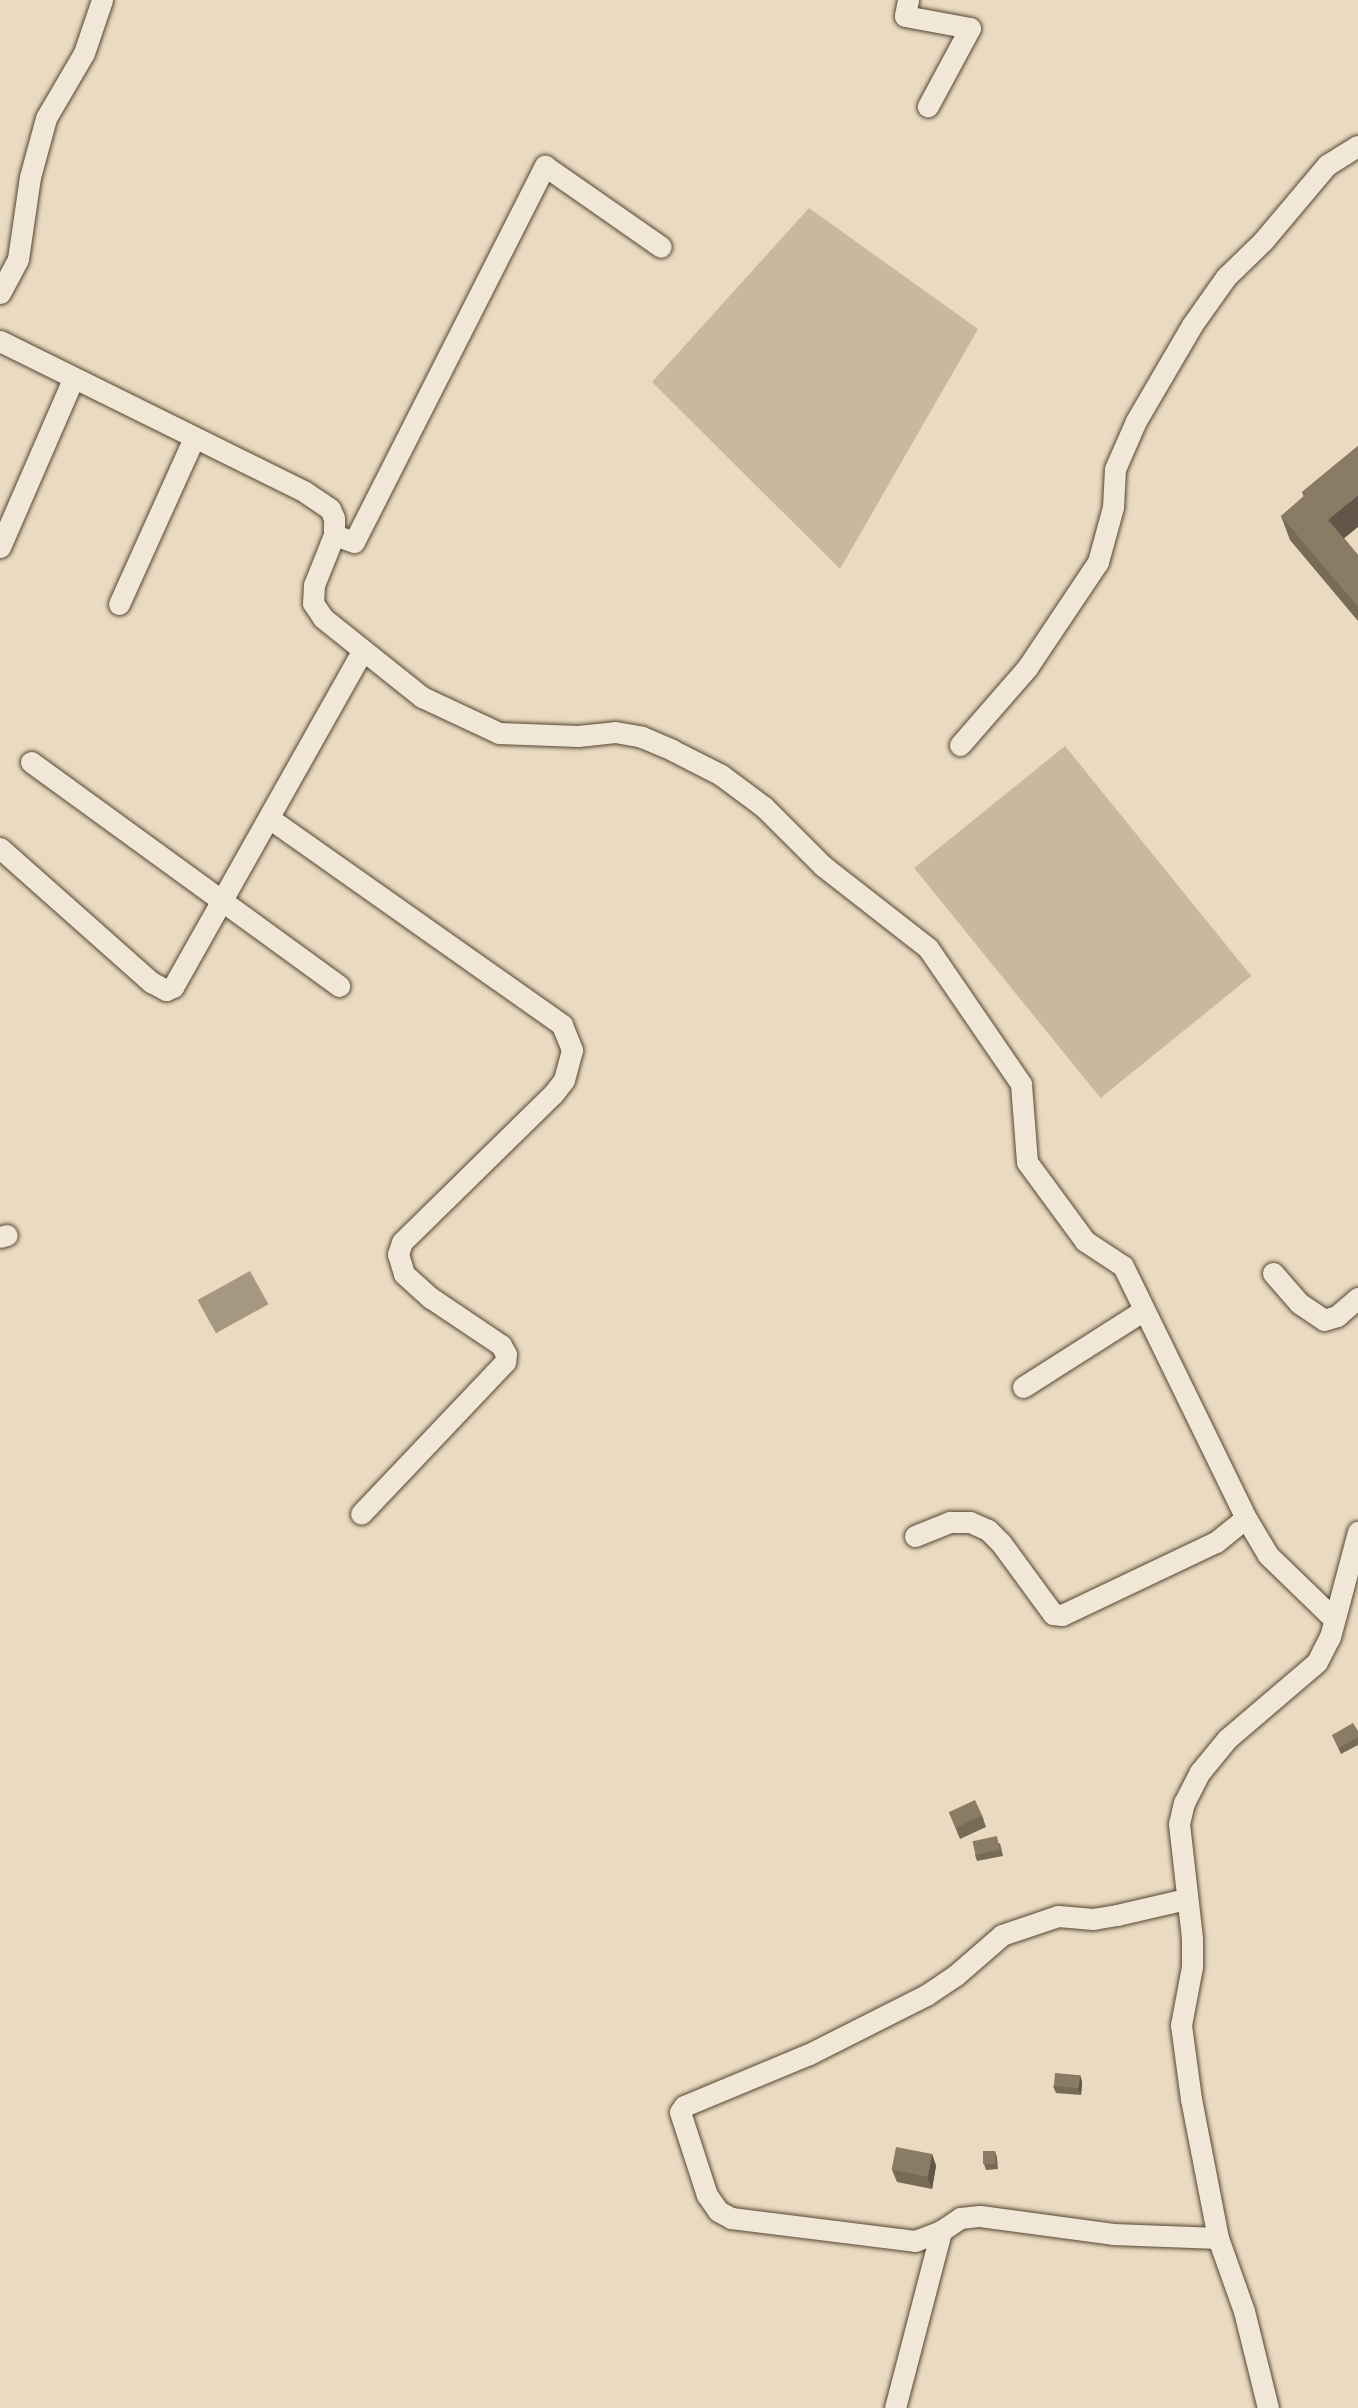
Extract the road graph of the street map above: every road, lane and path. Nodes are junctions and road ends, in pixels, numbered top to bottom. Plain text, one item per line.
1 (102, 0) edge
2 (908, 0) edge
3 (928, 106) dead end
4 (1358, 146) edge
5 (661, 247) dead end
6 (0, 293) edge
7 (0, 341) edge
8 (73, 379) junction
9 (194, 438) junction
10 (334, 535) junction
11 (0, 547) edge
12 (118, 604) dead end
13 (362, 651) junction
14 (960, 745) dead end
15 (31, 762) dead end
16 (269, 818) junction
17 (0, 848) edge
18 (222, 903) junction
19 (338, 986) dead end
20 (1273, 1273) dead end
21 (1358, 1298) edge
22 (1144, 1310) junction
23 (1023, 1387) dead end
24 (361, 1514) dead end
25 (1247, 1518) junction
26 (1358, 1532) edge
27 (915, 1536) dead end
28 (1333, 1618) junction
29 (1186, 1899) junction
30 (941, 2231) junction
31 (1218, 2238) junction
32 (895, 2408) edge
33 (1268, 2408) edge

1 - 6 street
2 - 3 street
4 - 14 street
5 - 10 street
7 - 8 street
8 - 9 street
8 - 11 street
9 - 10 street
9 - 12 street
10 - 13 street
13 - 16 street
13 - 22 street
15 - 18 street
16 - 18 street
16 - 24 street
17 - 18 street
18 - 19 street
20 - 21 street
22 - 23 street
22 - 25 street
25 - 27 street
25 - 28 street
26 - 28 street
28 - 29 street
29 - 30 street
29 - 31 street
30 - 31 street
30 - 32 street
31 - 33 street

